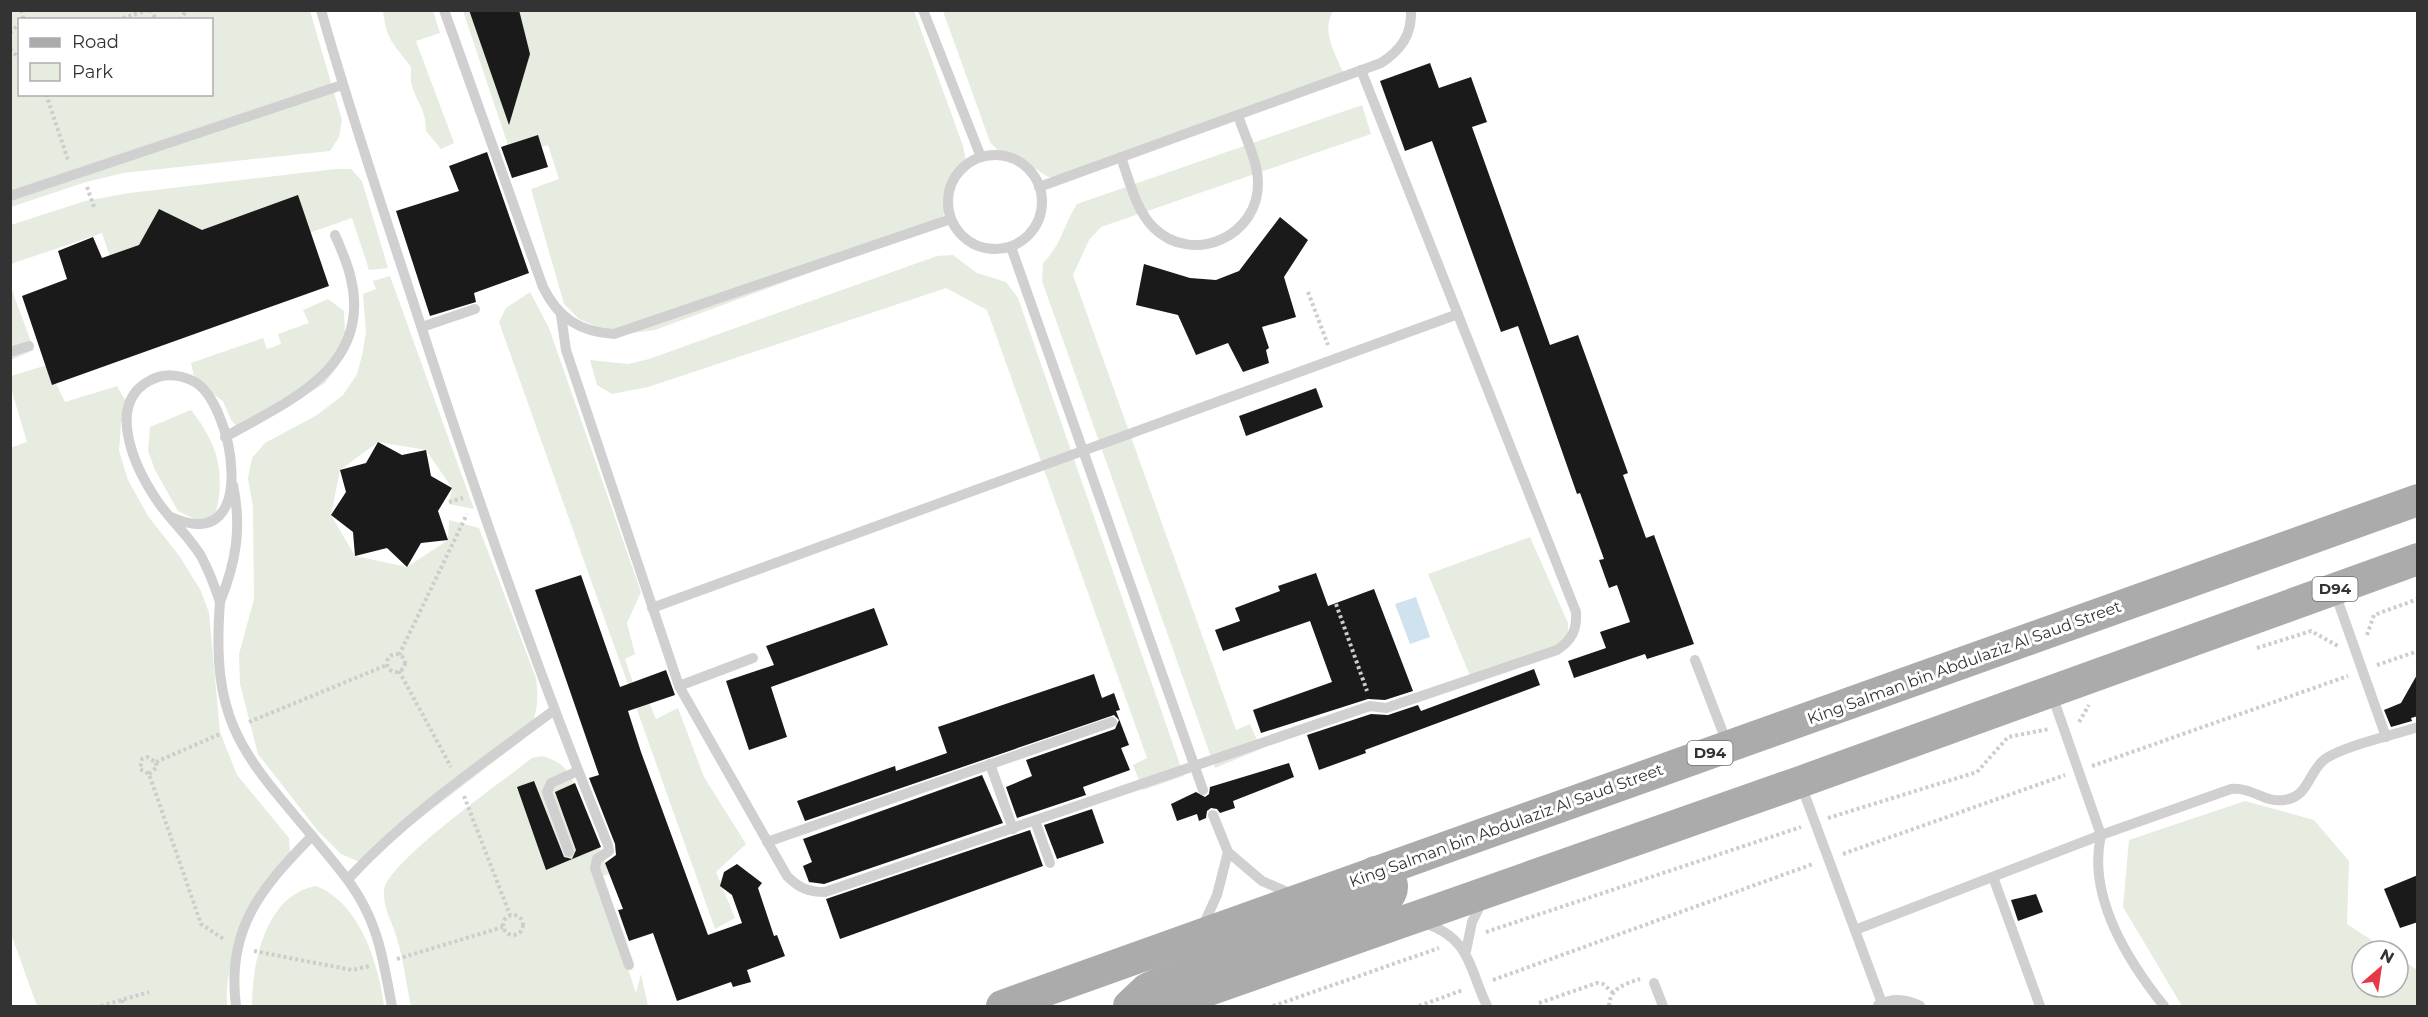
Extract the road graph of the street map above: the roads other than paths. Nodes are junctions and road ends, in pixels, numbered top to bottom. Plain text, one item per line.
1 (321, 10) edge
2 (444, 10) edge
3 (923, 10) edge
4 (1411, 10) edge
5 (1361, 70) junction
6 (342, 85) junction
7 (1238, 115) junction
8 (981, 157) junction
9 (1121, 158) junction
10 (1040, 187) junction
11 (10, 196) edge
12 (951, 219) junction
13 (335, 235) dead end
14 (1011, 247) junction
15 (475, 309) dead end
16 (1458, 314) junction
17 (561, 315) junction
18 (422, 327) junction
19 (29, 346) dead end
20 (10, 352) edge
21 (225, 436) junction
22 (1083, 451) junction
23 (233, 485) junction
24 (2418, 500) edge
25 (171, 517) junction
26 (2418, 559) edge
27 (2334, 590) junction
28 (220, 602) junction
29 (651, 608) junction
30 (753, 658) dead end
31 (1695, 660) dead end
32 (679, 686) junction
33 (2051, 691) junction
34 (554, 711) junction
35 (1112, 722) dead end
36 (2418, 727) edge
37 (2386, 737) junction
38 (1728, 746) junction
39 (990, 765) junction
40 (1196, 767) junction
41 (578, 771) junction
42 (1800, 782) junction
43 (1203, 790) dead end
44 (1213, 816) dead end
45 (1035, 821) junction
46 (1013, 828) junction
47 (2101, 835) junction
48 (312, 836) junction
49 (767, 842) junction
50 (569, 852) dead end
51 (1228, 852) junction
52 (1050, 863) dead end
53 (1375, 872) junction
54 (1993, 877) junction
55 (348, 879) junction
56 (1488, 892) junction
57 (1303, 898) junction
58 (1412, 919) junction
59 (1855, 930) junction
60 (1198, 936) junction
61 (1462, 940) junction
62 (629, 965) dead end
63 (1654, 983) dead end
64 (1879, 1005) edge
65 (236, 1006) edge
66 (392, 1006) edge
67 (1002, 1006) edge
68 (1129, 1006) edge
69 (1163, 1006) edge
70 (1487, 1006) edge
71 (1663, 1006) edge
72 (1920, 1006) edge
73 (2040, 1006) edge
74 (2164, 1006) edge

1 - 6 lane
2 - 17 lane
3 - 8 lane
4 - 5 lane
5 - 7 lane
5 - 16 lane
6 - 11 lane
6 - 18 lane
7 - 9 lane
7 - 9 lane
8 - 10 lane
8 - 12 lane
9 - 10 lane
10 - 14 lane
12 - 14 lane
12 - 17 lane
13 - 21 lane
14 - 22 lane
15 - 18 lane
16 - 22 lane
16 - 40 lane
17 - 29 lane
18 - 34 lane
19 - 20 lane
21 - 23 lane
21 - 25 lane
22 - 29 lane
22 - 40 lane
23 - 25 lane
23 - 28 lane
24 - 38 main road, King Salman bin Abdulaziz Al Saud Street / D94
25 - 28 lane
26 - 27 main road, D94
27 - 33 main road, D94
27 - 37 lane
28 - 48 lane
29 - 32 lane
30 - 32 lane
31 - 38 lane
32 - 49 lane
33 - 42 main road, D94
33 - 47 lane
34 - 41 lane
34 - 55 lane
35 - 39 lane
36 - 37 lane
37 - 47 lane
38 - 53 main road, King Salman bin Abdulaziz Al Saud Street / D94
39 - 46 lane
39 - 49 lane
40 - 43 lane
40 - 45 lane
41 - 50 lane
41 - 62 lane
42 - 56 main road, D94
42 - 59 lane
44 - 51 lane
45 - 46 lane
45 - 52 lane
46 - 49 lane
47 - 54 lane
47 - 74 lane
48 - 55 lane
48 - 65 lane
51 - 57 lane
51 - 60 lane
53 - 57 main road, King Salman bin Abdulaziz Al Saud Street / D94
53 - 68 main road
54 - 59 lane
54 - 73 lane
55 - 66 lane
56 - 58 main road, D94
56 - 61 lane
57 - 60 main road, King Salman bin Abdulaziz Al Saud Street / D94
58 - 61 lane
58 - 69 main road, D94
59 - 64 lane
60 - 67 main road, King Salman bin Abdulaziz Al Saud Street / D94
61 - 70 lane
63 - 71 lane
64 - 72 lane

